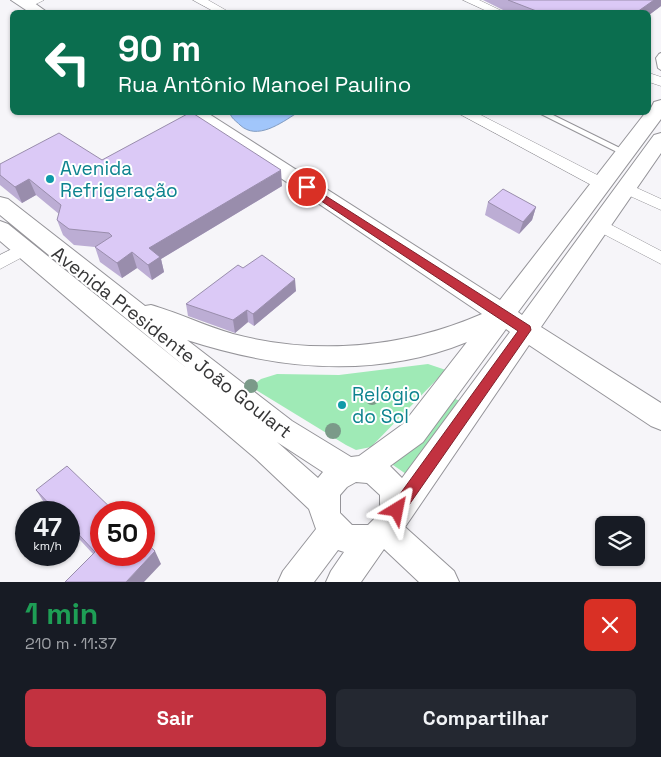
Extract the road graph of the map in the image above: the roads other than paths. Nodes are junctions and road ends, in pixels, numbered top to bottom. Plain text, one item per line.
1 (199, 0) edge
2 (469, 0) edge
3 (219, 10) edge
4 (493, 10) edge
5 (661, 55) edge
6 (661, 68) edge
7 (661, 106) edge
8 (197, 115) edge
9 (468, 115) edge
10 (546, 115) edge
11 (661, 139) edge
12 (626, 153) junction
13 (602, 184) junction
14 (626, 188) junction
15 (0, 204) edge
16 (661, 205) edge
17 (600, 225) junction
18 (0, 229) edge
19 (24, 249) junction
20 (661, 258) edge
21 (0, 263) edge
22 (110, 293) junction
23 (503, 315) junction
24 (526, 330) junction
25 (661, 418) edge
26 (356, 471) junction
27 (328, 516) junction
28 (385, 526) junction
29 (294, 582) edge
30 (342, 582) edge
31 (443, 582) edge

1 - 3 street
2 - 4 street
5 - 6 lane
7 - 12 main road
8 - 23 main road
9 - 13 street
10 - 12 lane
11 - 14 main road
12 - 13 main road
13 - 23 main road
14 - 16 street
14 - 17 main road
15 - 22 main road, Avenida Presidente João Goulart
17 - 20 street
17 - 24 main road
18 - 19 main road, Avenida Presidente João Goulart
19 - 21 street
19 - 27 main road, Avenida Presidente João Goulart
22 - 23 main road
22 - 26 main road, Avenida Presidente João Goulart
23 - 24 main road
23 - 26 main road
24 - 25 main road
24 - 28 main road
26 - 27 main road
26 - 28 main road
27 - 28 main road
27 - 29 main road
28 - 30 main road
28 - 31 main road

